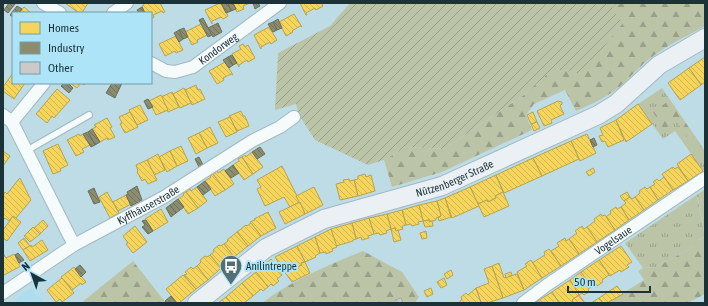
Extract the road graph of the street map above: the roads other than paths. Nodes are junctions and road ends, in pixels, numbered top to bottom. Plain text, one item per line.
1 (127, 3) edge
2 (280, 3) edge
3 (48, 4) edge
4 (59, 12) edge
5 (114, 12) edge
6 (705, 38) edge
7 (152, 64) edge
8 (43, 84) edge
9 (89, 115) dead end
10 (294, 117) dead end
11 (6, 118) edge
12 (26, 151) junction
13 (705, 178) edge
14 (74, 245) junction
15 (4, 290) edge
16 (197, 303) edge
17 (523, 303) edge

1 - 5 street
2 - 7 street, Kondorweg
3 - 4 street
6 - 16 street, Nützenberger Straße
8 - 11 street
9 - 12 lane
10 - 14 street, Kyffhäuserstraße
11 - 12 street
12 - 14 street
13 - 17 street, Vogelsaue
14 - 15 street, Kyffhäuserstraße

